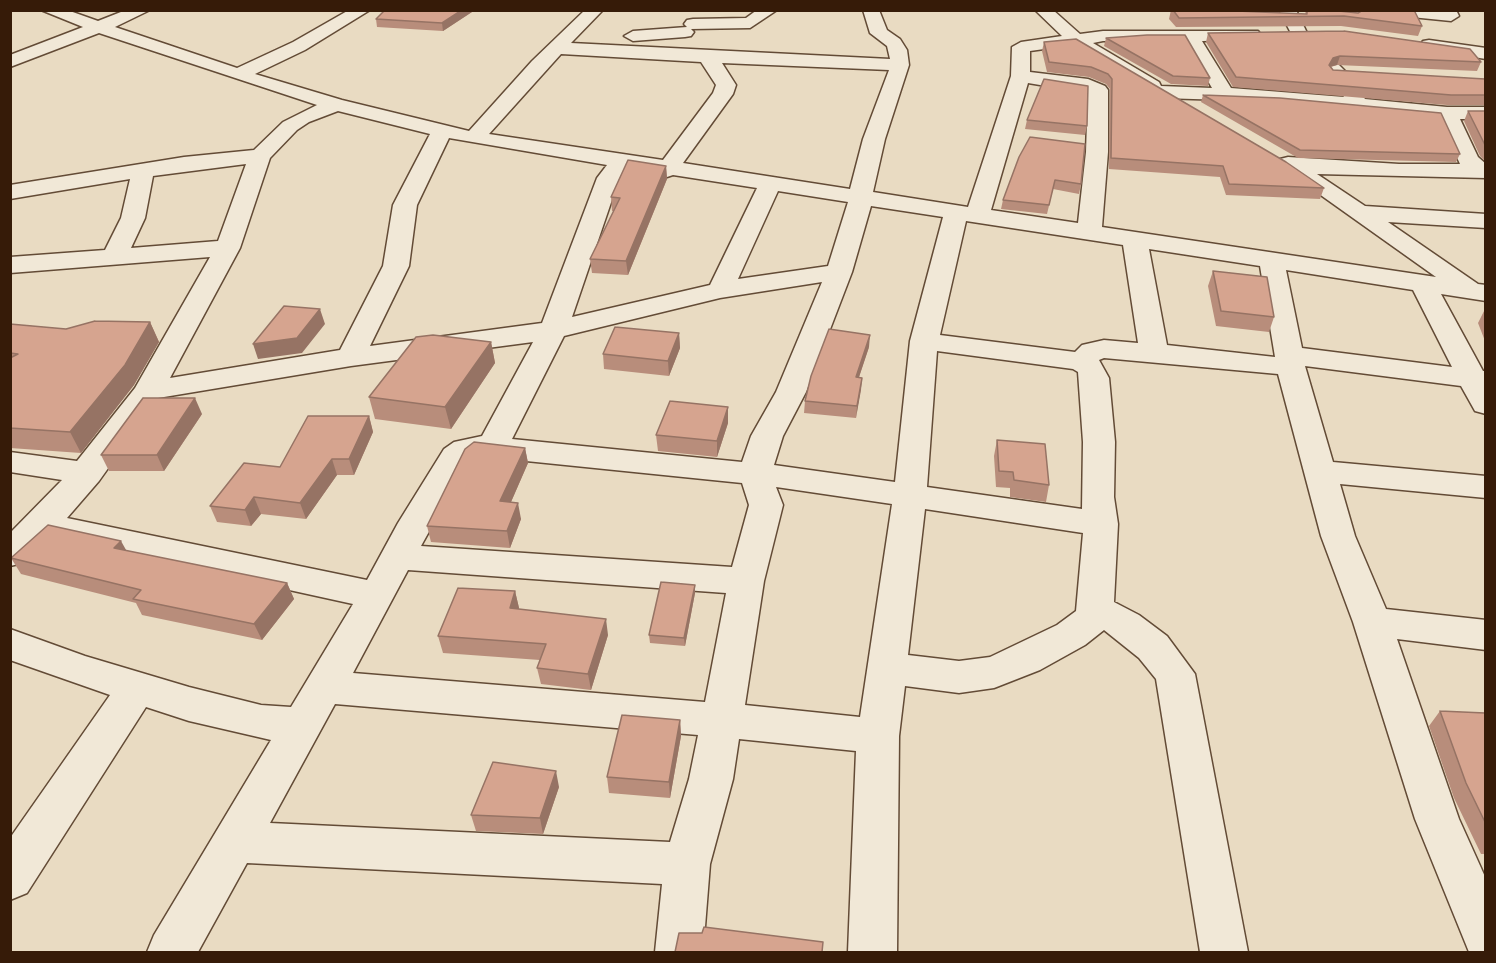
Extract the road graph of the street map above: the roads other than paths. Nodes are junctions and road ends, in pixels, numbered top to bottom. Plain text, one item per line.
1 (49, 10) edge
2 (142, 10) edge
3 (362, 10) edge
4 (595, 10) edge
5 (769, 10) edge
6 (872, 10) edge
7 (1043, 10) edge
8 (1287, 10) edge
9 (1449, 14) edge
10 (1381, 18) edge
11 (1405, 21) edge
12 (694, 22) edge
13 (98, 26) junction
14 (1321, 34) edge
15 (1190, 35) junction
16 (1300, 35) junction
17 (1075, 39) junction
18 (562, 44) junction
19 (1477, 52) edge
20 (672, 55) junction
21 (707, 58) junction
22 (10, 62) edge
23 (900, 65) junction
24 (1337, 73) junction
25 (1360, 74) edge
26 (238, 75) junction
27 (1020, 76) junction
28 (1161, 92) junction
29 (1225, 94) junction
30 (336, 105) junction
31 (1359, 105) junction
32 (1485, 113) edge
33 (1204, 116) edge
34 (1460, 127) junction
35 (442, 131) junction
36 (1003, 135) junction
37 (474, 138) junction
38 (1025, 138) dead end
39 (260, 156) junction
40 (621, 162) junction
41 (667, 170) junction
42 (143, 171) junction
43 (1481, 171) edge
44 (770, 185) junction
45 (10, 192) edge
46 (861, 199) junction
47 (1360, 213) junction
48 (966, 215) junction
49 (1485, 221) edge
50 (1089, 232) junction
51 (1135, 241) junction
52 (228, 248) junction
53 (115, 255) junction
54 (1272, 261) junction
55 (10, 265) edge
56 (839, 272) junction
57 (1423, 284) junction
58 (720, 290) junction
59 (1479, 292) edge
60 (553, 330) junction
61 (924, 341) junction
62 (1154, 352) junction
63 (351, 357) junction
64 (1082, 361) junction
65 (1290, 361) junction
66 (1479, 380) edge
67 (148, 391) junction
68 (1485, 405) edge
69 (492, 447) junction
70 (10, 462) edge
71 (1320, 471) junction
72 (87, 473) junction
73 (755, 473) junction
74 (1485, 487) edge
75 (910, 495) junction
76 (44, 523) junction
77 (1101, 525) junction
78 (10, 554) edge
79 (397, 557) junction
80 (746, 580) junction
81 (377, 596) junction
82 (1095, 609) junction
83 (1372, 622) junction
84 (1485, 635) edge
85 (10, 644) edge
86 (887, 668) junction
87 (322, 687) junction
88 (137, 688) junction
89 (721, 720) junction
90 (302, 725) junction
91 (878, 736) junction
92 (23, 835) edge
93 (235, 842) junction
94 (687, 864) junction
95 (1473, 875) edge
96 (10, 878) edge
97 (1485, 936) edge
98 (171, 952) edge
99 (680, 952) edge
100 (873, 952) edge
101 (1224, 952) edge

1 - 13 street
2 - 13 street
3 - 26 street
4 - 18 street
5 - 12 street
6 - 23 street
7 - 17 street
8 - 16 street
9 - 11 street
9 - 19 street
10 - 11 street
11 - 19 street
12 - 18 street
12 - 20 street
13 - 22 street
13 - 26 street
14 - 16 street
15 - 16 street
15 - 17 street
15 - 29 street
16 - 24 street
17 - 27 street
17 - 28 street
18 - 20 street
18 - 37 street
20 - 21 street
21 - 23 street
21 - 41 street
23 - 46 street
24 - 25 street
24 - 31 street
26 - 30 street
27 - 36 street
27 - 50 street
28 - 29 street
28 - 33 street
29 - 31 street
30 - 35 street
30 - 39 street
31 - 34 street
32 - 34 street
34 - 43 street
35 - 37 street
35 - 63 street
36 - 38 street
36 - 48 street
37 - 40 street
39 - 42 street
39 - 52 street
40 - 41 street
40 - 60 street
41 - 44 street
42 - 45 street
42 - 53 street
43 - 47 street
44 - 46 street
44 - 58 street
46 - 48 street
46 - 56 street
47 - 49 street
47 - 59 street
48 - 50 street
48 - 61 street
50 - 51 street
51 - 54 street
51 - 62 street
52 - 53 street
52 - 67 street
53 - 55 street
54 - 57 street
54 - 65 street
56 - 58 street
56 - 73 street
57 - 59 street
57 - 66 street
58 - 60 street
60 - 63 street
60 - 69 street
61 - 64 street
61 - 75 street
62 - 64 street
62 - 65 street
63 - 67 street
64 - 77 street
65 - 66 street
65 - 71 street
66 - 68 street
67 - 72 street
69 - 73 street
69 - 79 street
70 - 72 street
71 - 74 street
71 - 83 street
72 - 76 street
73 - 75 street
73 - 80 street
75 - 77 street
75 - 86 street
76 - 78 street
76 - 81 street
77 - 82 street
79 - 80 street
79 - 81 street
80 - 89 street
81 - 87 street
82 - 86 street
82 - 101 street
83 - 84 street
83 - 95 street
85 - 88 street
86 - 91 street
87 - 89 street
87 - 90 street
88 - 90 street
88 - 92 street
89 - 91 street
89 - 94 street
90 - 93 street
91 - 100 street
92 - 96 street
93 - 94 street
93 - 98 street
94 - 99 street
95 - 97 street

